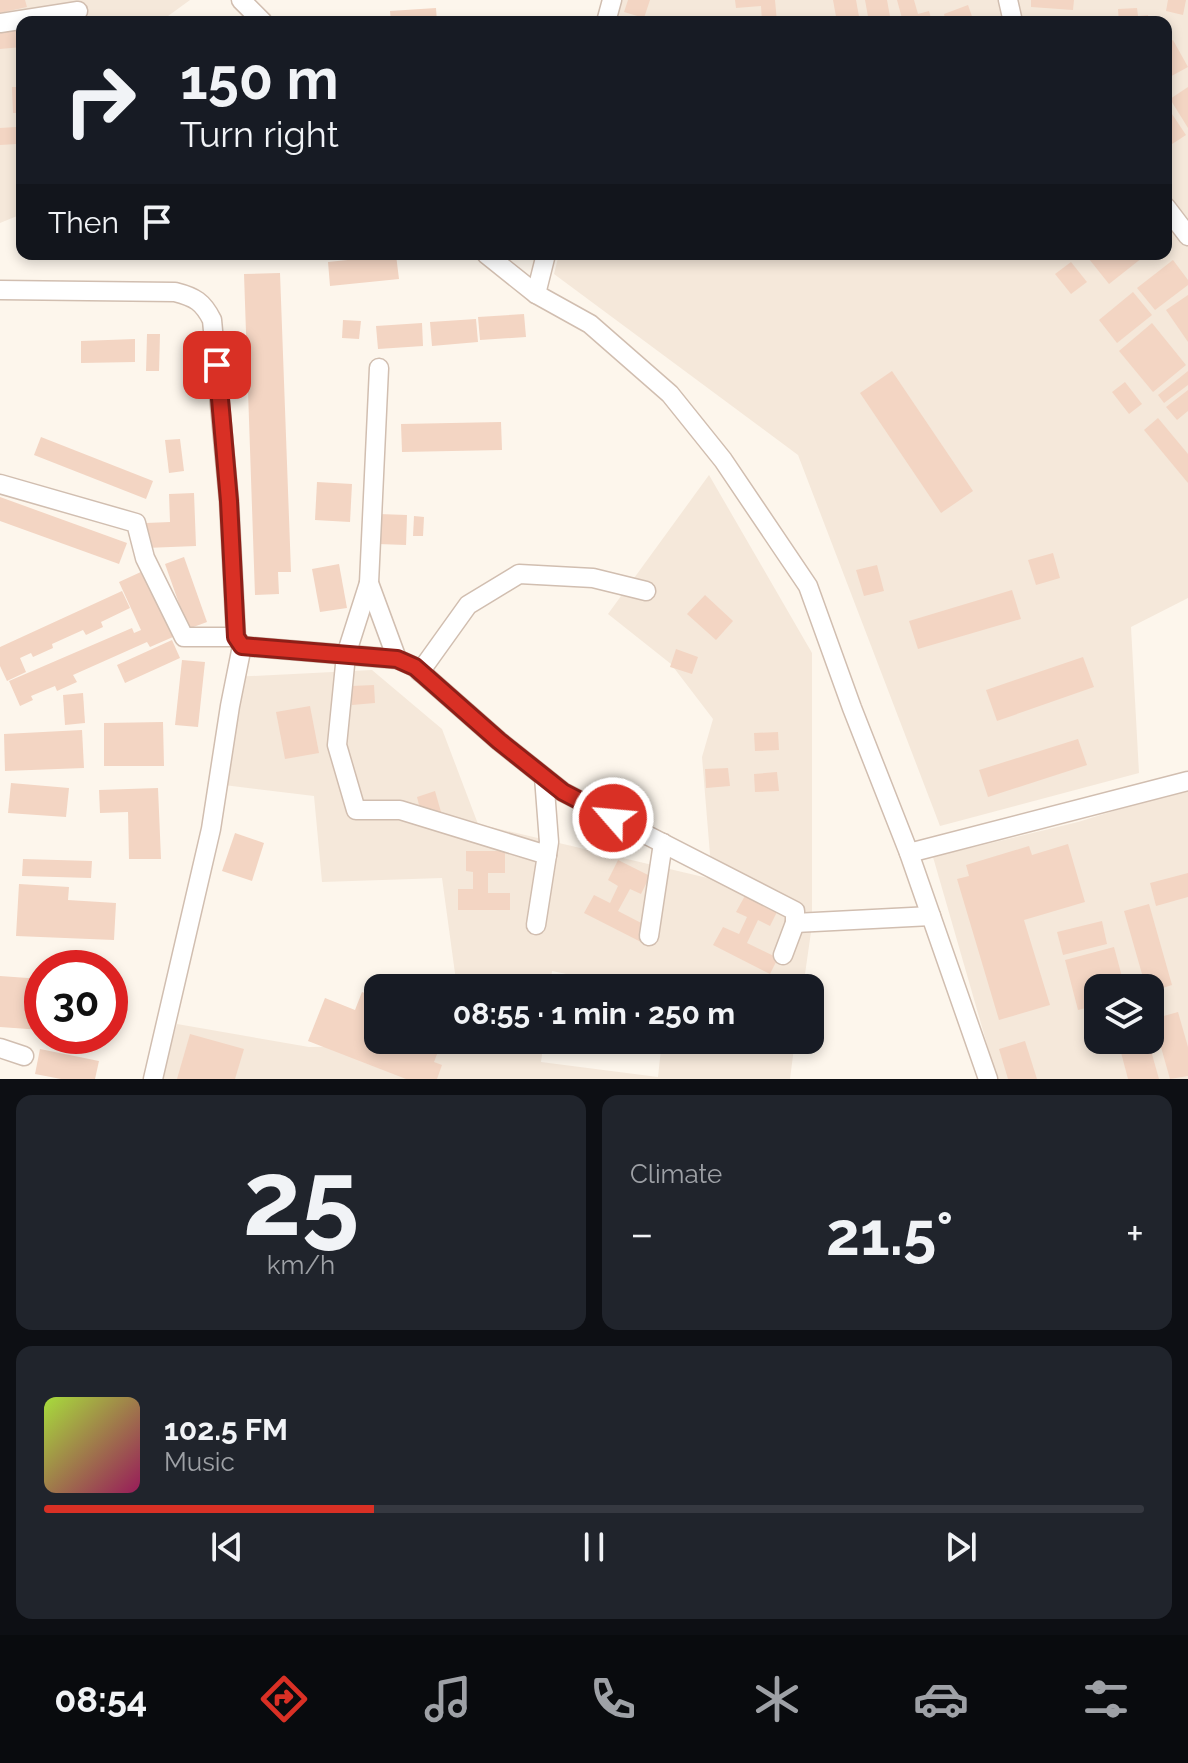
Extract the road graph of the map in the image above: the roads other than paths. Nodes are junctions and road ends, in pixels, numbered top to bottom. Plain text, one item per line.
1 (66, 0) edge
2 (241, 0) edge
3 (46, 16) edge
4 (257, 16) edge
5 (1172, 215) edge
6 (1188, 236) edge
7 (494, 260) edge
8 (544, 260) edge
9 (0, 290) edge
10 (536, 294) junction
11 (379, 368) dead end
12 (0, 484) edge
13 (369, 583) junction
14 (646, 591) dead end
15 (239, 641) junction
16 (346, 655) junction
17 (397, 659) junction
18 (420, 672) junction
19 (544, 777) junction
20 (1188, 781) edge
21 (663, 843) junction
22 (909, 853) junction
23 (547, 855) junction
24 (931, 916) junction
25 (795, 923) junction
26 (536, 925) dead end
27 (649, 936) dead end
28 (783, 955) dead end
29 (0, 1048) edge
30 (24, 1056) dead end
31 (153, 1079) edge
32 (988, 1079) edge

1 - 3 street
2 - 4 street
5 - 6 street
7 - 10 street
8 - 10 street
9 - 15 street
10 - 22 street
11 - 13 street
12 - 15 street
13 - 16 street
13 - 17 street
14 - 18 street
15 - 16 street
15 - 31 street
16 - 17 street
16 - 23 street
17 - 18 street
18 - 19 street
19 - 21 street
19 - 23 street
20 - 22 street
21 - 25 street
21 - 27 street
22 - 24 street
23 - 26 street
24 - 25 street
24 - 32 street
25 - 28 street
29 - 30 street

